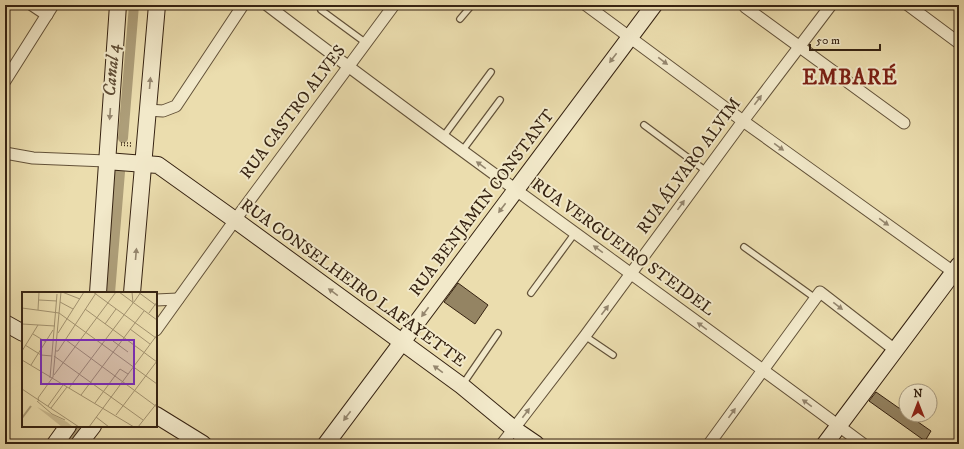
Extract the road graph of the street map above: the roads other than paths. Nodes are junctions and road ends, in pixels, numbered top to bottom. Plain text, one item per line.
1 (32, 5) edge
2 (118, 5) edge
3 (158, 5) edge
4 (243, 5) edge
5 (267, 5) edge
6 (394, 5) edge
7 (472, 5) edge
8 (586, 5) edge
9 (654, 5) edge
10 (831, 5) edge
11 (908, 5) edge
12 (745, 7) dead end
13 (50, 10) edge
14 (321, 10) dead end
15 (460, 19) dead end
16 (630, 37) junction
17 (959, 43) edge
18 (366, 44) junction
19 (800, 46) junction
20 (348, 67) junction
21 (491, 72) dead end
22 (5, 81) edge
23 (500, 100) dead end
24 (147, 110) junction
25 (743, 121) junction
26 (904, 123) dead end
27 (644, 125) dead end
28 (443, 137) junction
29 (462, 151) junction
30 (5, 153) edge
31 (111, 161) junction
32 (139, 163) junction
33 (706, 171) junction
34 (515, 190) junction
35 (235, 220) junction
36 (575, 233) junction
37 (744, 247) dead end
38 (957, 271) edge
39 (631, 274) junction
40 (136, 291) edge
41 (98, 292) edge
42 (531, 293) dead end
43 (816, 298) junction
44 (178, 299) junction
45 (157, 300) edge
46 (5, 323) edge
47 (157, 329) edge
48 (22, 333) edge
49 (498, 333) dead end
50 (585, 336) junction
51 (402, 343) junction
52 (895, 350) junction
53 (613, 355) dead end
54 (763, 370) junction
55 (462, 386) junction
56 (157, 416) edge
57 (839, 426) junction
58 (67, 427) edge
59 (92, 427) edge
60 (514, 429) junction
61 (55, 444) edge
62 (79, 444) edge
63 (202, 444) edge
64 (326, 444) edge
65 (502, 444) edge
66 (536, 444) edge
67 (709, 444) edge
68 (825, 444) edge
69 (863, 444) edge

1 - 13 street
2 -> 31 main road
24 -> 3 main road
4 - 24 street
5 - 20 street, RUA VERGUEIRO STEIDEL
6 - 18 street, RUA CASTRO ALVES
7 - 15 lane
8 - 16 street
9 - 16 main road, RUA BENJAMIN CONSTANT
10 - 19 street, RUA ÁLVARO ALVIM
11 - 17 street
12 - 19 street
13 - 22 street
14 - 18 lane
16 -> 25 street
16 -> 34 main road, RUA BENJAMIN CONSTANT
18 - 20 street, RUA CASTRO ALVES
25 -> 19 street, RUA ÁLVARO ALVIM
19 - 26 street
20 - 28 street, RUA VERGUEIRO STEIDEL
20 - 35 street, RUA CASTRO ALVES
21 - 28 lane
23 - 29 lane
24 - 32 main road
25 - 33 street, RUA ÁLVARO ALVIM
25 -> 38 street
27 - 33 lane
28 - 29 street, RUA VERGUEIRO STEIDEL
34 -> 29 street, RUA VERGUEIRO STEIDEL
30 - 31 street
31 - 32 main road, RUA CONSELHEIRO LAFAYETTE
31 - 41 main road
32 - 35 main road, RUA CONSELHEIRO LAFAYETTE
40 -> 32 main road
39 -> 33 street, RUA ÁLVARO ALVIM
34 - 36 street, RUA VERGUEIRO STEIDEL
34 -> 51 main road, RUA BENJAMIN CONSTANT
35 - 44 street, RUA CASTRO ALVES
51 -> 35 main road, RUA CONSELHEIRO LAFAYETTE
39 -> 36 street, RUA VERGUEIRO STEIDEL
36 - 42 lane
37 - 43 lane
38 - 52 main road
50 -> 39 street, RUA ÁLVARO ALVIM
54 -> 39 street, RUA VERGUEIRO STEIDEL
43 -> 52 street
43 - 54 street
44 - 45 street
44 - 47 street, RUA CASTRO ALVES
46 - 48 main road
49 - 55 lane
50 - 53 lane
60 -> 50 street, RUA ÁLVARO ALVIM
55 -> 51 main road, RUA CONSELHEIRO LAFAYETTE
51 -> 64 main road, RUA BENJAMIN CONSTANT
52 - 57 main road
57 -> 54 street, RUA VERGUEIRO STEIDEL
67 -> 54 street
55 - 60 main road, RUA CONSELHEIRO LAFAYETTE
56 - 63 main road
57 - 68 main road
57 - 69 street, RUA VERGUEIRO STEIDEL
58 - 61 main road
59 - 62 main road
60 - 65 street, RUA ÁLVARO ALVIM
60 - 66 main road, RUA CONSELHEIRO LAFAYETTE

